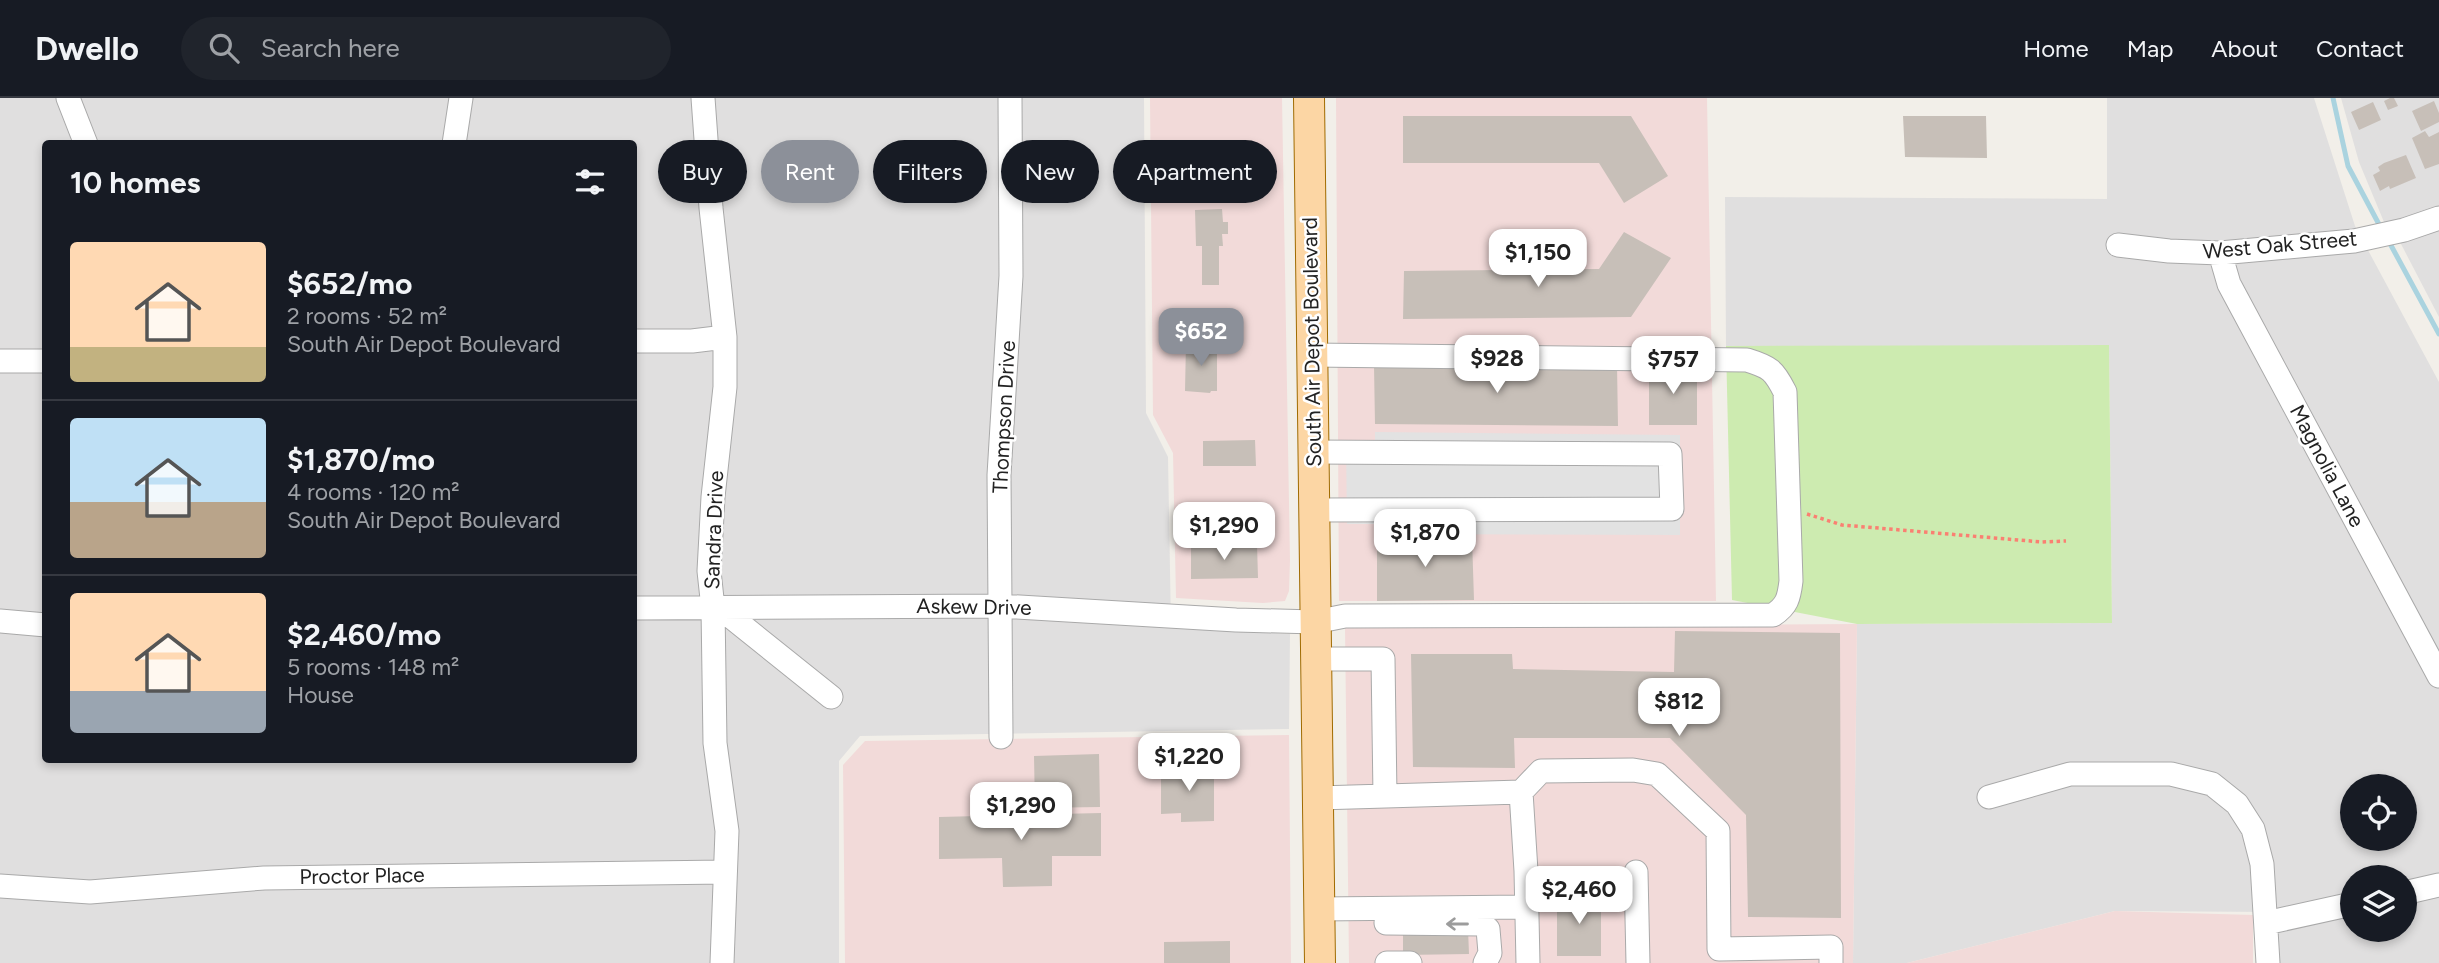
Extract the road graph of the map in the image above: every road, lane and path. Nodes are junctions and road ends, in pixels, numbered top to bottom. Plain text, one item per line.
1 (68, 98) edge
2 (461, 98) edge
3 (702, 98) edge
4 (1010, 98) edge
5 (1309, 98) edge
6 (84, 140) edge
7 (455, 140) edge
8 (2439, 218) edge
9 (2118, 245) dead end
10 (2220, 254) junction
11 (725, 337) junction
12 (637, 341) edge
13 (1312, 355) junction
14 (0, 361) edge
15 (42, 361) edge
16 (1313, 452) junction
17 (1788, 509) junction
18 (1314, 510) junction
19 (2066, 541) dead end
20 (1001, 606) junction
21 (637, 608) edge
22 (717, 608) junction
23 (0, 621) edge
24 (1315, 622) junction
25 (42, 625) edge
26 (1315, 659) junction
27 (2439, 676) edge
28 (831, 697) dead end
29 (1001, 737) dead end
30 (1521, 792) junction
31 (1385, 796) junction
32 (1318, 797) junction
33 (1989, 797) dead end
34 (725, 872) junction
35 (1636, 872) dead end
36 (2439, 885) edge
37 (0, 886) edge
38 (2417, 890) edge
39 (1525, 906) junction
40 (2340, 907) edge
41 (1319, 909) junction
42 (1386, 923) dead end
43 (2266, 923) junction
44 (722, 963) edge
45 (1320, 963) edge
46 (1387, 963) edge
47 (1410, 963) edge
48 (1485, 963) edge
49 (1528, 963) edge
50 (1638, 963) edge
51 (1831, 963) edge
52 (2268, 963) edge

1 - 6 street
2 - 7 street
3 - 11 street, Sandra Drive
4 - 20 street, Thompson Drive
5 - 13 main road, South Air Depot Boulevard
8 - 10 street, West Oak Street
9 - 10 street, West Oak Street
10 - 27 street, Magnolia Lane
11 - 12 street
11 - 22 street, Sandra Drive
13 - 16 main road, South Air Depot Boulevard
13 - 17 street, Askew Drive
14 - 15 street
16 - 18 main road, South Air Depot Boulevard
16 - 18 street
17 - 19 path
17 - 24 street, Askew Drive
18 - 24 main road, South Air Depot Boulevard
20 - 22 street, Askew Drive
20 - 24 street, Askew Drive
20 - 29 street, Thompson Drive
21 - 22 street, Askew Drive
22 - 28 street
22 - 34 street, Sandra Drive
23 - 25 street
24 - 26 main road, South Air Depot Boulevard
26 - 31 street
26 - 32 main road, South Air Depot Boulevard
30 - 31 street
30 - 39 street
30 - 51 street
31 - 32 street
32 - 41 main road, South Air Depot Boulevard
33 - 43 street
34 - 37 street, Proctor Place
34 - 44 street, Sandra Drive
35 - 50 street
36 - 38 street
39 - 41 street
39 - 49 street
40 - 43 street
41 - 45 main road, South Air Depot Boulevard
48 -> 42 street
43 - 52 street
46 - 47 street

